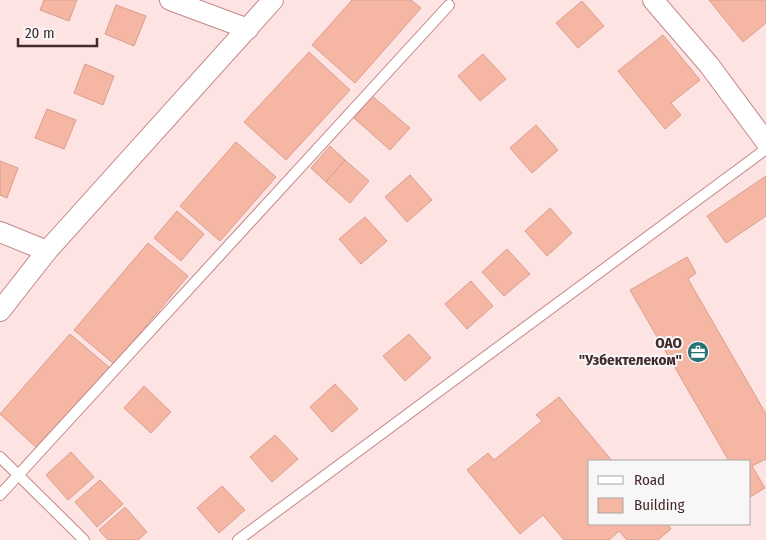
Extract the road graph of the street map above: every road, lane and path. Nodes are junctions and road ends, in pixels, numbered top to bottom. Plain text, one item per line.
1 (170, 0) edge
2 (273, 0) edge
3 (653, 0) edge
4 (449, 5) dead end
5 (248, 29) junction
6 (766, 142) edge
7 (766, 149) edge
8 (0, 232) edge
9 (47, 251) junction
10 (0, 311) edge
11 (0, 458) edge
12 (17, 475) junction
13 (0, 494) edge
14 (84, 540) edge
15 (238, 540) edge

1 - 5 street
2 - 5 street
3 - 6 street
4 - 12 lane
5 - 9 street
7 - 15 lane
8 - 9 street
9 - 10 street
11 - 12 lane
12 - 13 lane
12 - 14 lane

